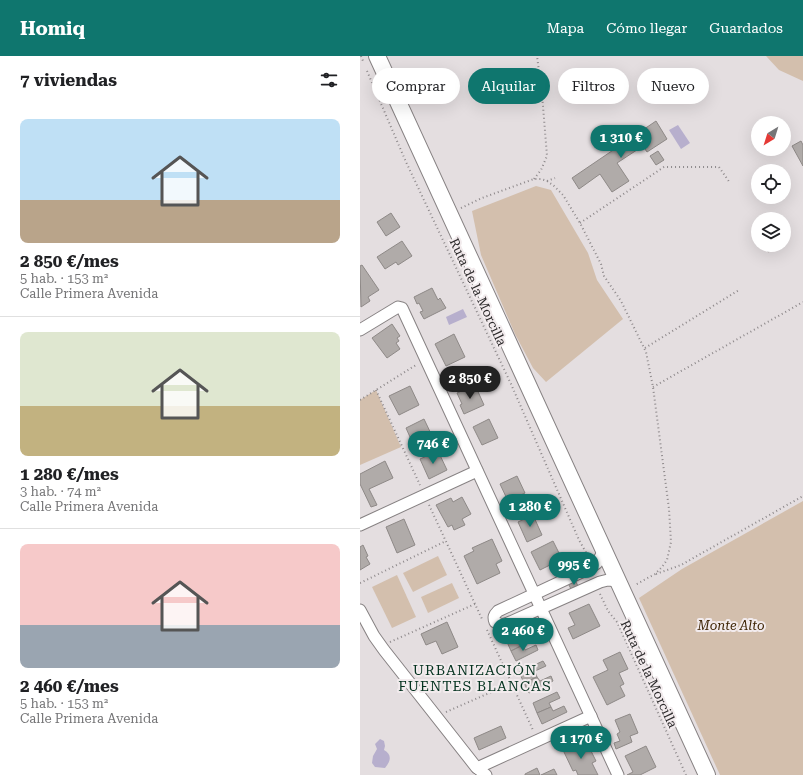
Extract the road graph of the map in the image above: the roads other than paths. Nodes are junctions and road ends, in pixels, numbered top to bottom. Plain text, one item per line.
1 (371, 60) edge
2 (360, 330) edge
3 (477, 471) junction
4 (360, 525) edge
5 (604, 550) junction
6 (620, 586) junction
7 (534, 594) junction
8 (540, 608) junction
9 (360, 610) edge
10 (591, 716) junction
11 (481, 772) edge
12 (618, 775) edge
13 (707, 775) edge

1 - 5 main road
2 - 3 street
3 - 4 street
3 - 7 street
5 - 6 main road
5 - 7 street
6 - 8 street
6 - 13 main road
7 - 8 street
7 - 8 street
8 - 10 street
9 - 11 street
10 - 11 street
10 - 12 street

